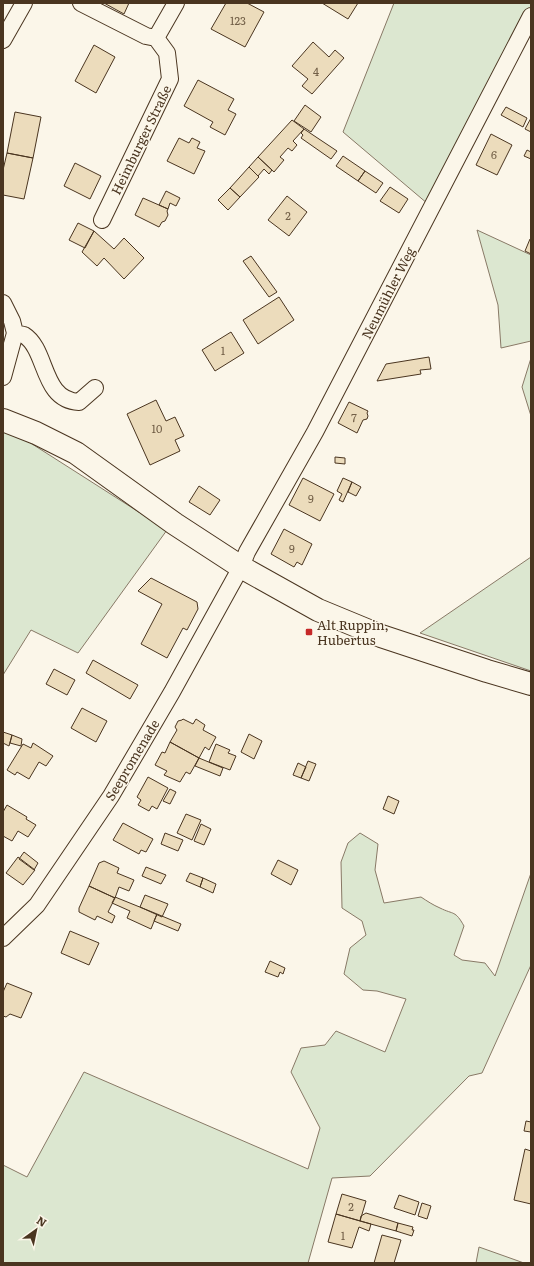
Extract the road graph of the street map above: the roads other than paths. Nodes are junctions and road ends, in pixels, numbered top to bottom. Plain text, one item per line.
1 (24, 3) edge
2 (81, 3) edge
3 (176, 3) edge
4 (531, 16) edge
5 (156, 38) junction
6 (3, 40) edge
7 (102, 220) dead end
8 (3, 303) edge
9 (15, 333) junction
10 (3, 377) edge
11 (95, 388) dead end
12 (3, 420) edge
13 (241, 567) junction
14 (531, 684) edge
15 (3, 938) edge

1 - 6 street
2 - 5 street
3 - 5 street
4 - 13 street, Neumühler Weg
5 - 7 street, Heimburger Straße
8 - 9 street
9 - 10 street
9 - 11 street
12 - 13 main road
13 - 14 main road
13 - 15 street, Seepromenade

